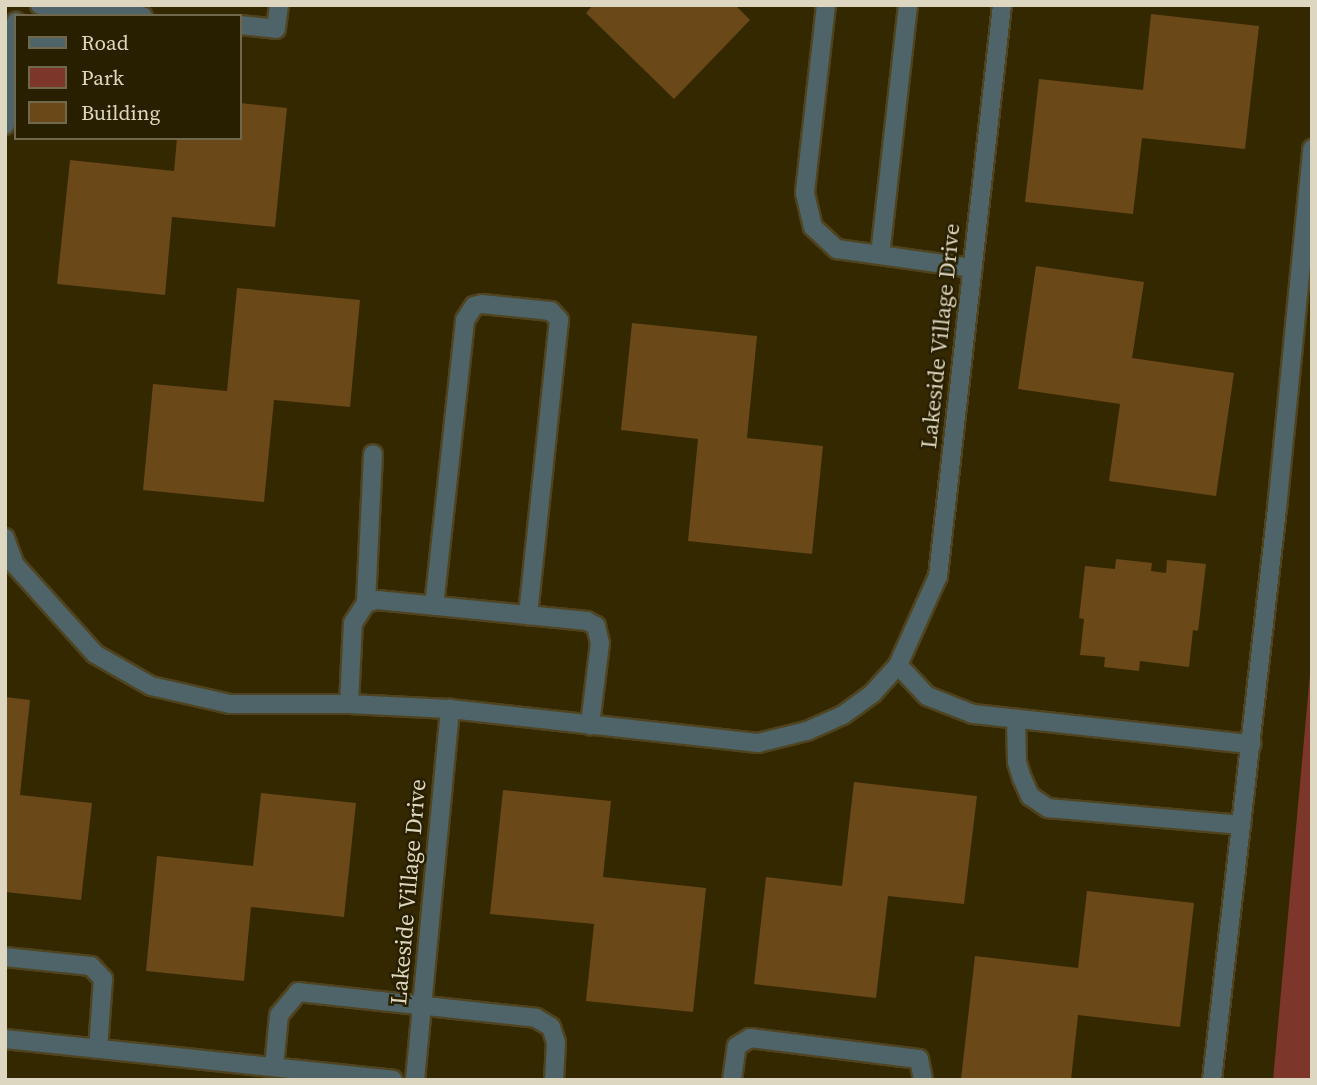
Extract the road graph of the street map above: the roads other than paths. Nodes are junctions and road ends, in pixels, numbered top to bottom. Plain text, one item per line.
1 (40, 5) edge
2 (279, 5) edge
3 (826, 5) edge
4 (908, 5) edge
5 (1002, 5) edge
6 (109, 9) edge
7 (133, 14) edge
8 (242, 25) edge
9 (14, 41) edge
10 (5, 125) edge
11 (1312, 149) edge
12 (880, 255) junction
13 (973, 268) junction
14 (373, 453) dead end
15 (5, 538) edge
16 (10, 568) edge
17 (366, 603) junction
18 (433, 606) junction
19 (528, 615) junction
20 (898, 665) junction
21 (349, 704) junction
22 (450, 709) junction
23 (1016, 720) junction
24 (590, 725) junction
25 (1251, 744) junction
26 (1241, 825) junction
27 (5, 957) edge
28 (422, 1004) junction
29 (5, 1039) edge
30 (98, 1049) junction
31 (274, 1067) junction
32 (393, 1080) edge
33 (415, 1080) edge
34 (554, 1080) edge
35 (732, 1080) edge
36 (923, 1080) edge
37 (1212, 1080) edge

1 - 6 street
2 - 8 street
3 - 12 street
4 - 12 street
5 - 13 street, Lakeside Village Drive
6 - 7 street
9 - 10 street
11 - 25 street
12 - 13 street
13 - 20 street, Lakeside Village Drive
14 - 17 street
15 - 16 street, Lakeside Village Drive
16 - 21 street, Lakeside Village Drive
17 - 18 street
17 - 21 street
18 - 19 street
18 - 19 street
19 - 24 street
20 - 23 street
20 - 24 street, Lakeside Village Drive
21 - 22 street, Lakeside Village Drive
22 - 24 street, Lakeside Village Drive
22 - 28 street, Lakeside Village Drive
23 - 25 street
23 - 26 street
25 - 26 street
26 - 37 street
27 - 30 street
28 - 31 street
28 - 33 street, Lakeside Village Drive
28 - 34 street
29 - 30 street
30 - 31 street
31 - 32 street
35 - 36 street

